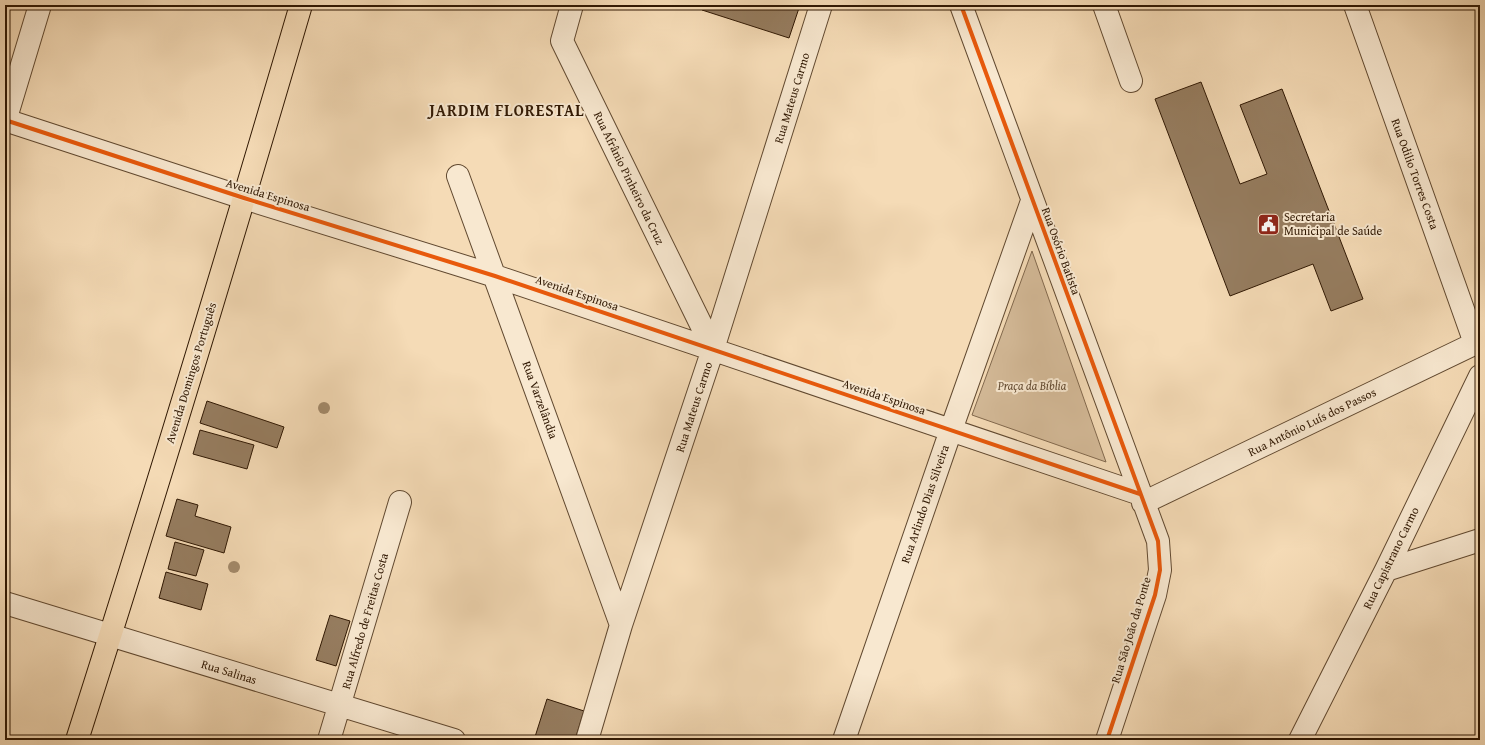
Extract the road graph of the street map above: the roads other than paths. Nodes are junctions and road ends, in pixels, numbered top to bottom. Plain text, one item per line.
1 (40, 5) edge
2 (301, 5) edge
3 (572, 5) edge
4 (821, 5) edge
5 (960, 5) edge
6 (1104, 5) edge
7 (1355, 5) edge
8 (1131, 81) dead end
9 (5, 120) edge
10 (458, 176) dead end
11 (244, 198) junction
12 (1032, 201) junction
13 (495, 276) junction
14 (1478, 342) edge
15 (713, 349) junction
16 (1480, 376) edge
17 (951, 430) junction
18 (1142, 499) junction
19 (400, 502) dead end
20 (1480, 540) edge
21 (1386, 570) junction
22 (5, 603) edge
23 (621, 625) junction
24 (110, 636) junction
25 (340, 706) junction
26 (77, 740) edge
27 (329, 740) edge
28 (454, 740) edge
29 (587, 740) edge
30 (844, 740) edge
31 (1107, 740) edge
32 (1300, 740) edge

1 - 9 street
2 - 11 main road, Avenida Domingos Português
3 - 15 street, Rua Afrânio Pinheiro da Cruz
4 - 15 street, Rua Mateus Carmo
5 - 12 street, Rua Osório Batista
6 - 8 street
7 - 14 street, Rua Odilio Torres Costa
9 - 11 street, Avenida Espinosa
10 - 13 street, Rua Varzelândia
11 - 13 street, Avenida Espinosa
11 - 24 main road, Avenida Domingos Português
12 - 17 street, Rua Arlindo Dias Silveira
12 - 18 street, Rua Osório Batista
13 - 15 street, Avenida Espinosa
13 - 23 street, Rua Varzelândia
14 - 18 street, Rua Antônio Luís dos Passos
15 - 17 street, Avenida Espinosa
15 - 23 street, Rua Mateus Carmo
16 - 21 street, Rua Capistrano Carmo
17 - 18 street, Avenida Espinosa
17 - 30 street, Rua Arlindo Dias Silveira
18 - 31 street, Rua São João da Ponte
19 - 25 street, Rua Alfredo de Freitas Costa
20 - 21 street
21 - 32 street, Rua Capistrano Carmo
22 - 24 street, Rua Salinas
23 - 29 street, Rua Mateus Carmo
24 - 25 street, Rua Salinas
24 - 26 main road, Avenida Domingos Português
25 - 27 street, Rua Alfredo de Freitas Costa
25 - 28 street, Rua Salinas

